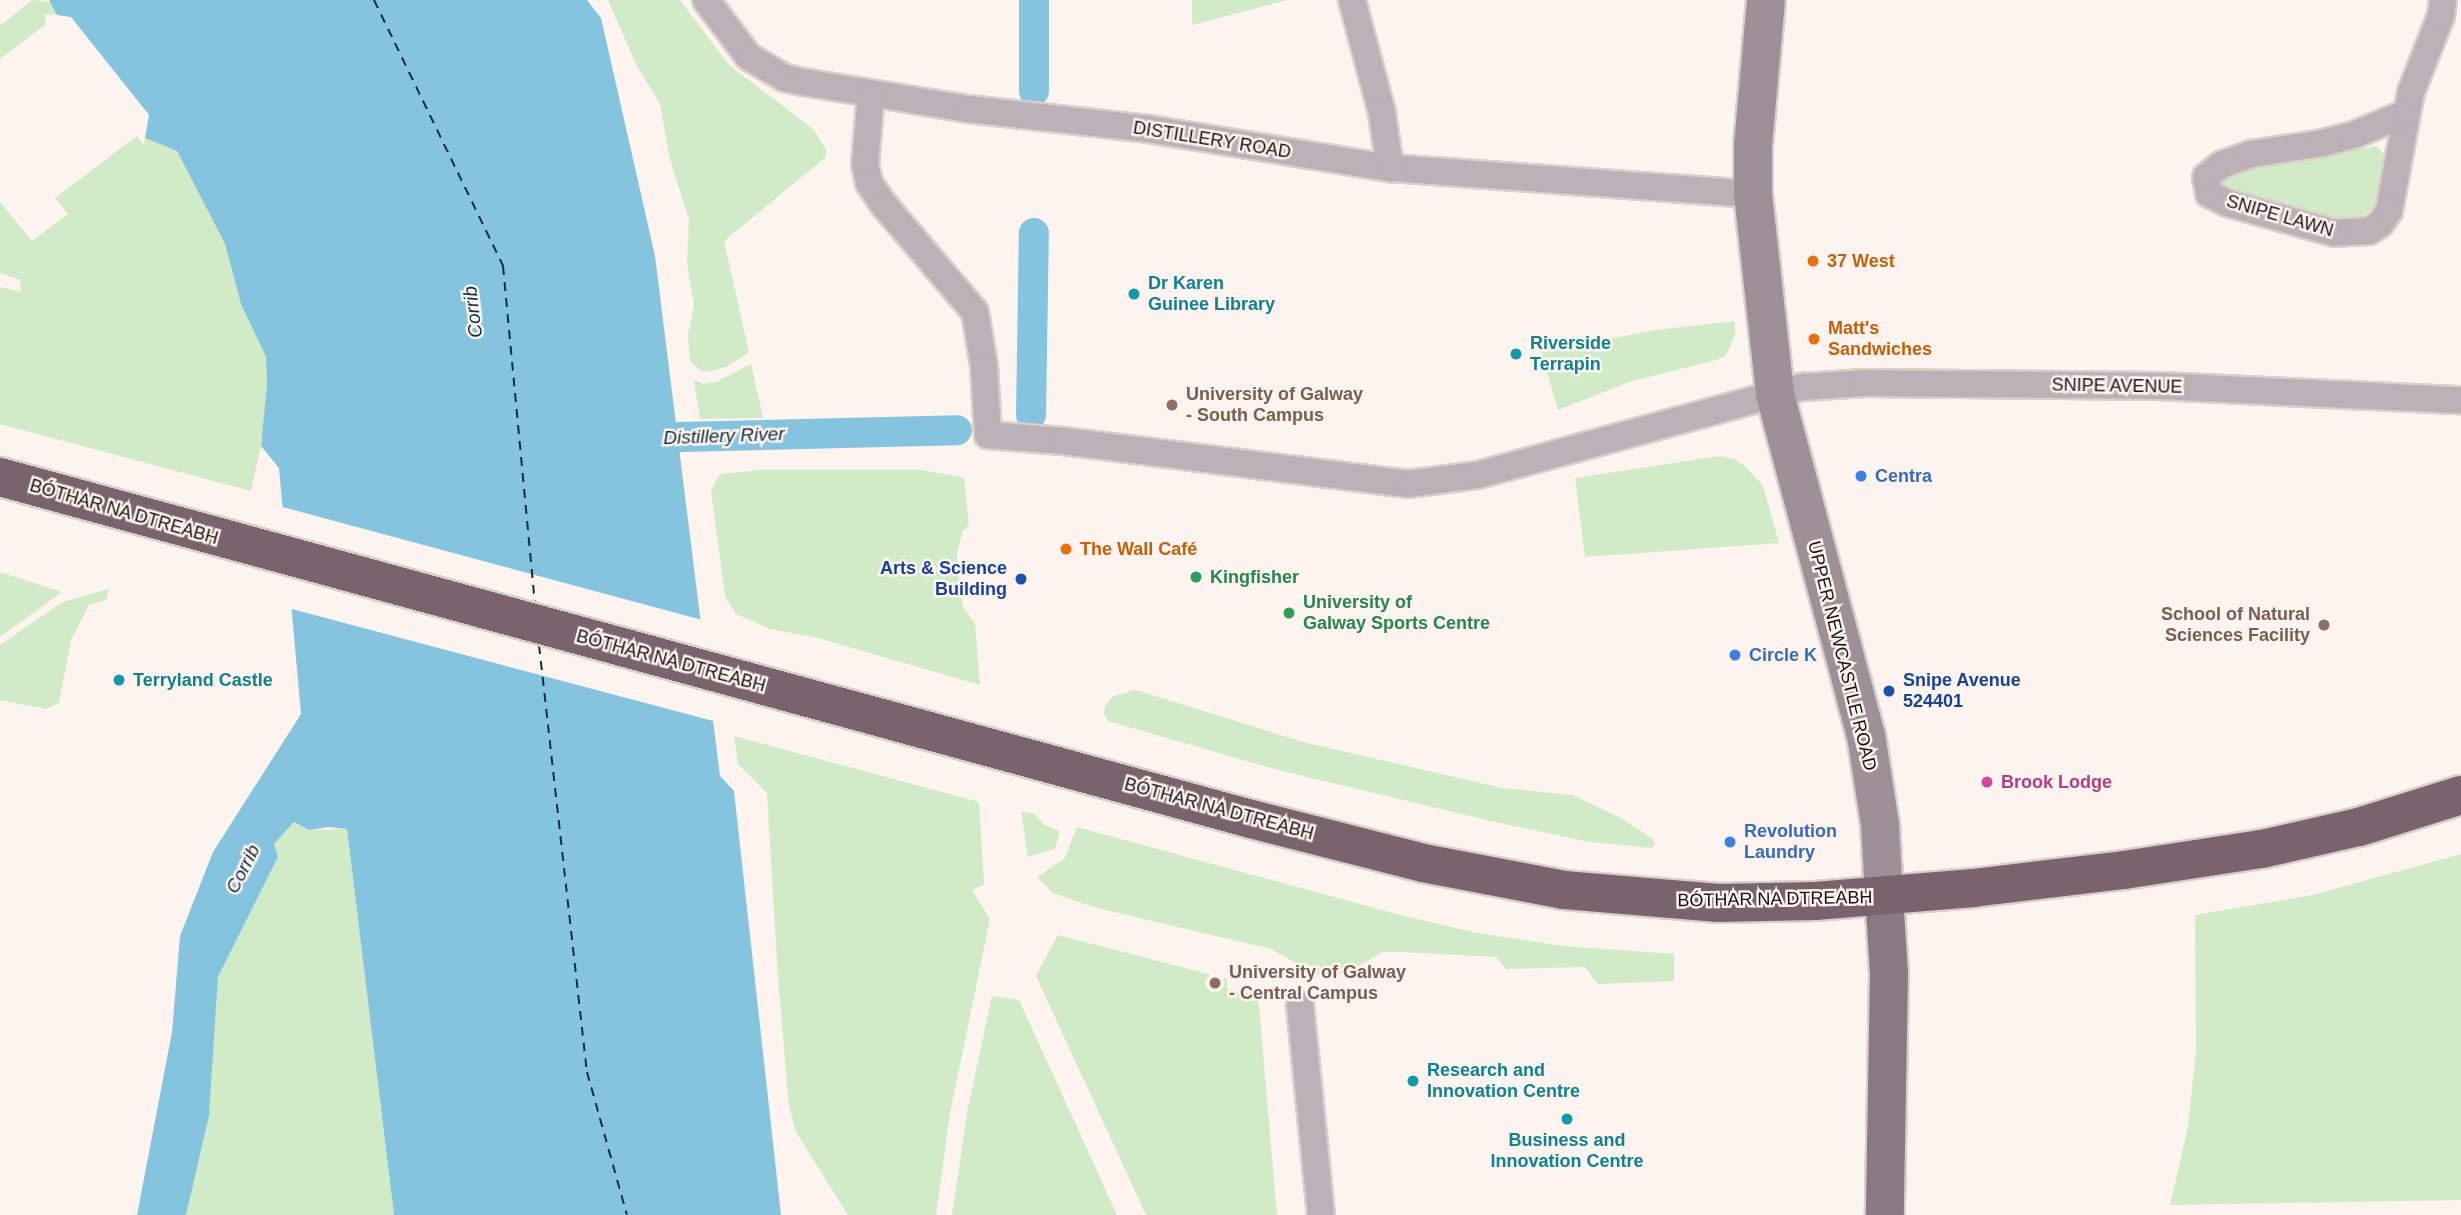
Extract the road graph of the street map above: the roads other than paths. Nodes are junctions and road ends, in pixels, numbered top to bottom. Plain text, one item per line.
1 (706, 0) edge
2 (1352, 0) edge
3 (1766, 0) edge
4 (2443, 0) edge
5 (871, 93) junction
6 (2407, 113) junction
7 (1390, 168) junction
8 (1753, 194) junction
9 (1775, 394) junction
10 (2461, 400) edge
11 (0, 477) edge
12 (2461, 796) edge
13 (1884, 896) junction
14 (1300, 1005) dead end
15 (1321, 1215) edge
16 (1885, 1215) edge

1 - 5 street, DISTILLERY ROAD
2 - 7 street
3 - 8 main road, UPPER NEWCASTLE ROAD
4 - 6 street, SNIPE LAWN
5 - 7 street, DISTILLERY ROAD
5 - 9 street, SNIPE AVENUE
6 - 6 street, SNIPE LAWN
7 - 8 street, DISTILLERY ROAD
8 - 9 main road, UPPER NEWCASTLE ROAD
9 - 10 street, SNIPE AVENUE
9 - 13 main road, UPPER NEWCASTLE ROAD
11 - 13 highway, BÓTHAR NA DTREABH
12 - 13 highway, BÓTHAR NA DTREABH
13 - 16 main road, UPPER NEWCASTLE ROAD
14 - 15 street

